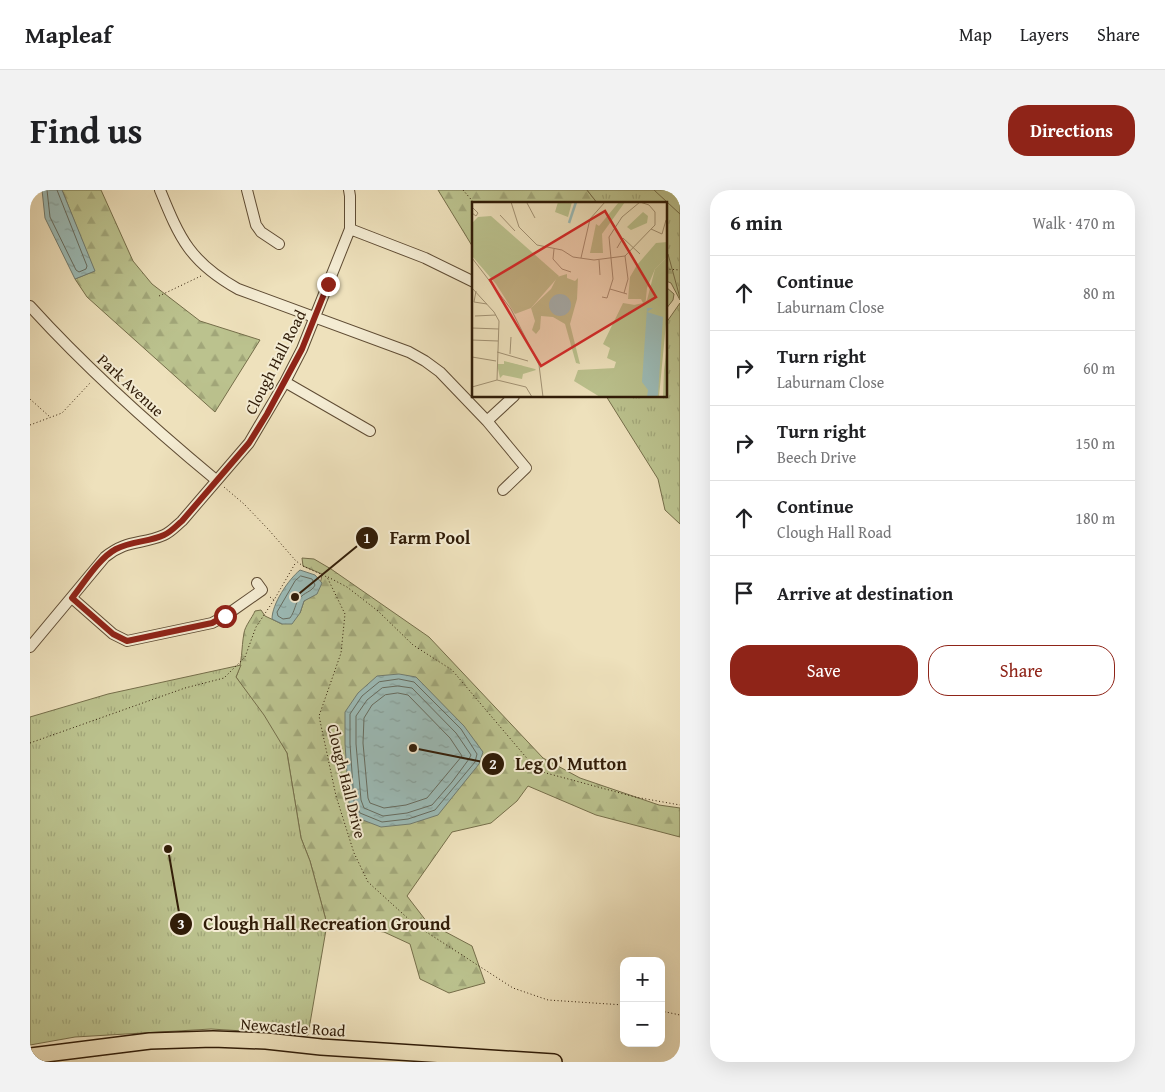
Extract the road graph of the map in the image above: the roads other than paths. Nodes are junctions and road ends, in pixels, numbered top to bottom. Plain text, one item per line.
1 (160, 190) edge
2 (247, 190) edge
3 (349, 190) edge
4 (350, 229) junction
5 (279, 244) dead end
6 (472, 281) edge
7 (30, 306) edge
8 (316, 318) junction
9 (285, 382) junction
10 (512, 398) edge
11 (487, 421) junction
12 (370, 431) dead end
13 (216, 480) junction
14 (503, 490) dead end
15 (259, 587) road end
16 (72, 598) junction
17 (30, 648) edge
18 (30, 1056) edge
19 (554, 1062) edge

1 - 8 street
2 - 5 street
3 - 4 street, Clough Hall Road
4 - 6 street
4 - 8 street, Clough Hall Road
7 - 13 street, Park Avenue
8 - 9 street, Clough Hall Road
8 - 11 street
9 - 12 street
9 - 13 street, Clough Hall Road
10 - 11 street
11 - 14 street
13 - 16 street, Clough Hall Road
15 - 16 street
16 - 17 street, Clough Hall Road
18 - 19 highway, Newcastle Road

